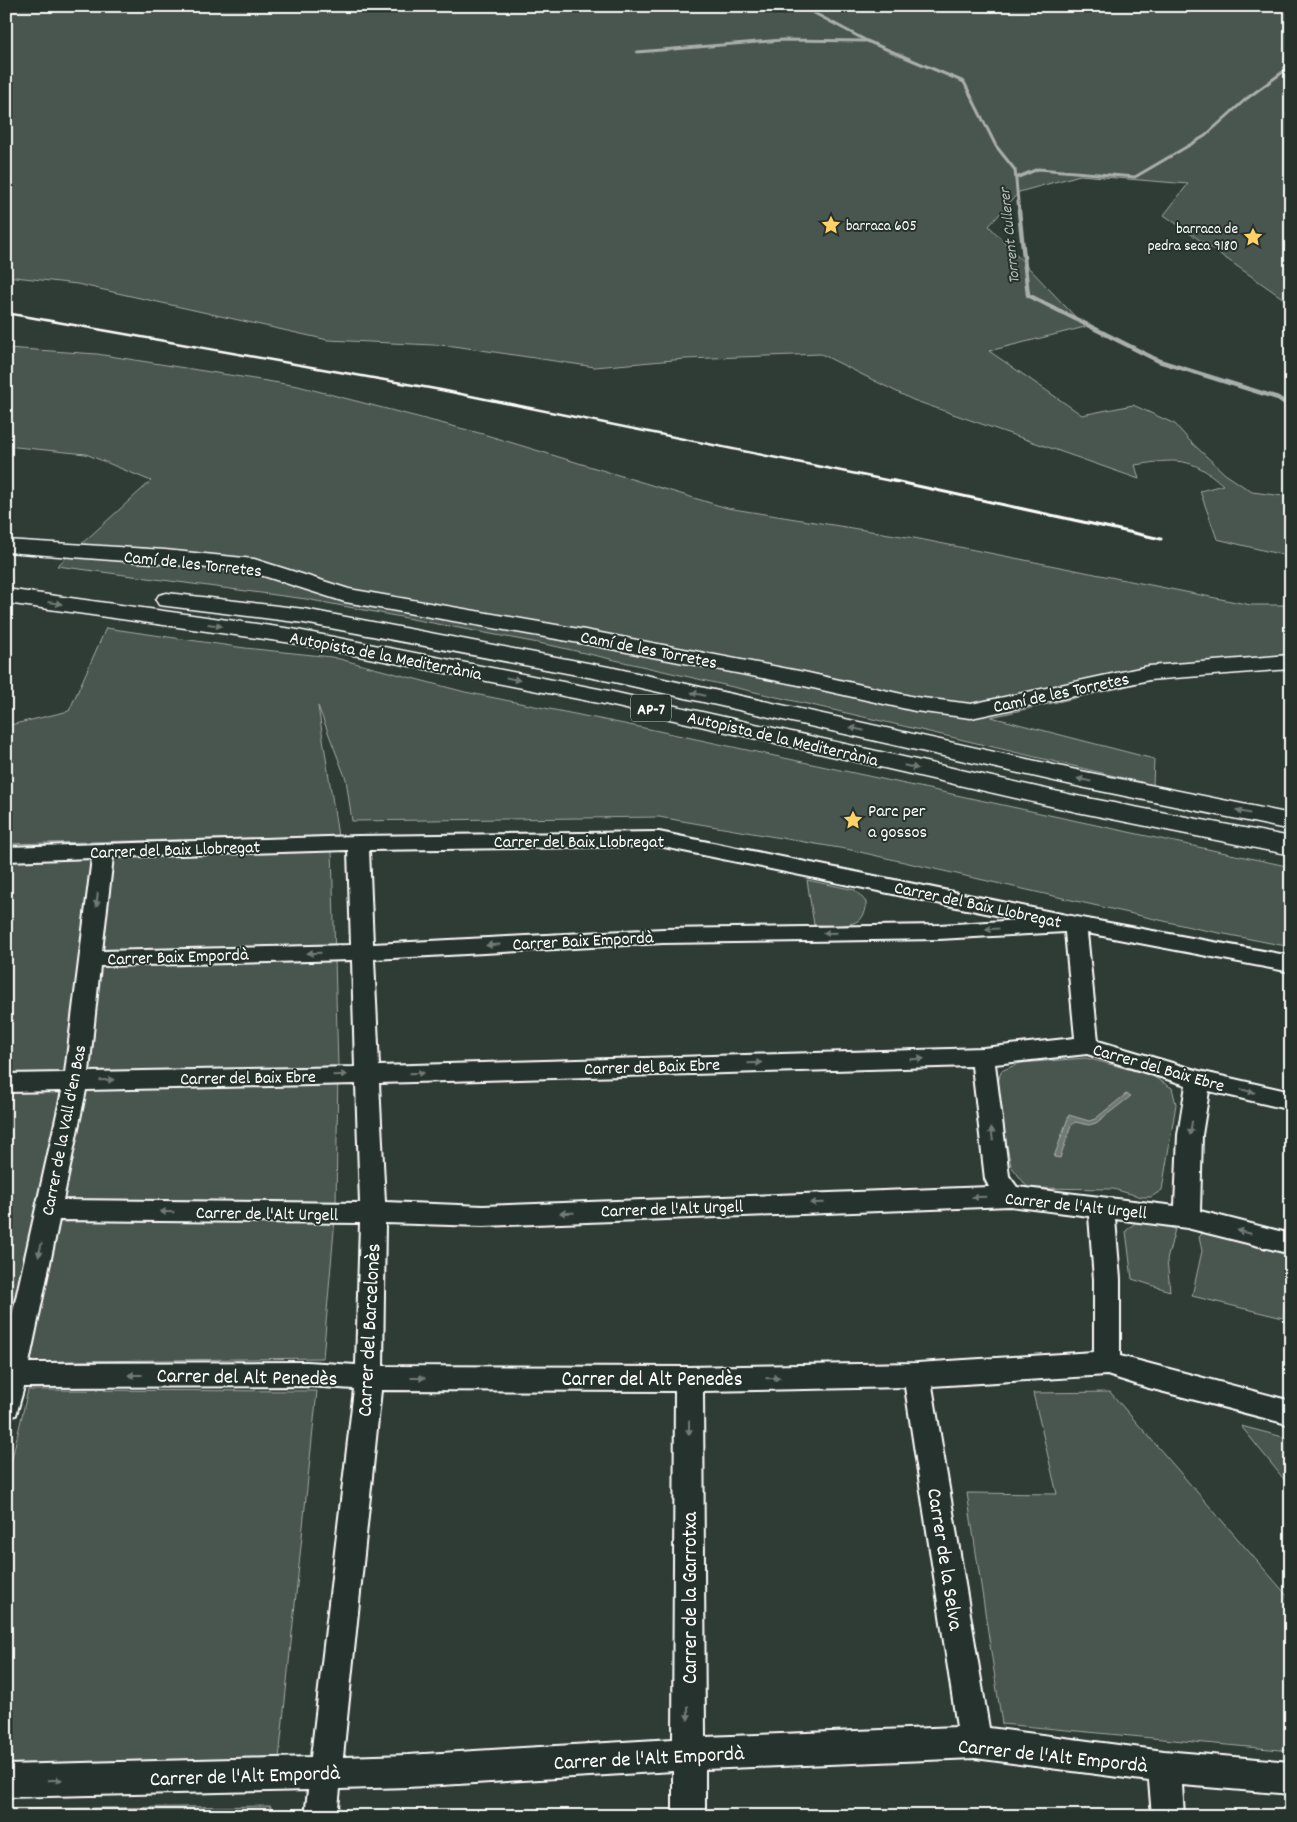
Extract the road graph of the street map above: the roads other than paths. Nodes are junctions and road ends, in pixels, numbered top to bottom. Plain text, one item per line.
1 (6, 546) edge
2 (6, 580) edge
3 (6, 596) edge
4 (1291, 662) edge
5 (1291, 822) edge
6 (358, 843) junction
7 (1291, 846) edge
8 (103, 852) junction
9 (6, 854) edge
10 (1076, 924) junction
11 (363, 952) junction
12 (90, 959) junction
13 (1291, 964) edge
14 (1087, 1046) junction
15 (983, 1057) junction
16 (368, 1075) junction
17 (1199, 1080) junction
18 (76, 1081) junction
19 (6, 1083) edge
20 (1291, 1101) edge
21 (1010, 1196) junction
22 (1101, 1206) junction
23 (48, 1210) junction
24 (373, 1212) junction
25 (1187, 1218) junction
26 (1291, 1244) edge
27 (1107, 1362) junction
28 (10, 1375) edge
29 (917, 1375) junction
30 (369, 1378) junction
31 (689, 1379) junction
32 (6, 1406) edge
33 (1291, 1413) edge
34 (975, 1742) junction
35 (688, 1754) junction
36 (1164, 1767) junction
37 (327, 1772) junction
38 (1291, 1778) edge
39 (6, 1781) edge
40 (321, 1816) edge
41 (689, 1816) edge
42 (1168, 1816) edge

1 - 4 main road, Camí de les Torretes
5 -> 2 main road, Autopista de la Mediterrània / AP-7
3 -> 7 main road, Autopista de la Mediterrània / AP-7
6 - 8 street, Carrer del Baix Llobregat
6 - 10 street, Carrer del Baix Llobregat
6 - 11 street, Carrer del Barcelonès
8 - 9 street, Carrer del Baix Llobregat
8 -> 12 street, Carrer de la Vall d'en Bas
10 -> 11 street, Carrer Baix Empordà
10 - 13 street, Carrer del Baix Llobregat
10 - 14 street
11 -> 12 street, Carrer Baix Empordà
11 - 16 street, Carrer del Barcelonès
12 - 18 street, Carrer de la Vall d'en Bas
14 - 15 street, Carrer del Baix Ebre
14 - 17 street, Carrer del Baix Ebre
16 -> 15 street, Carrer del Baix Ebre
21 -> 15 street
18 -> 16 street, Carrer del Baix Ebre
16 - 24 street, Carrer del Barcelonès
17 -> 20 street, Carrer del Baix Ebre
17 -> 25 street
18 - 19 street, Carrer del Baix Ebre
18 - 23 street, Carrer de la Vall d'en Bas
21 - 22 street, Carrer de l'Alt Urgell
21 -> 24 street, Carrer de l'Alt Urgell
22 - 25 street, Carrer de l'Alt Urgell
22 - 27 street
24 -> 23 street, Carrer de l'Alt Urgell
23 -> 28 street, Carrer de la Vall d'en Bas
24 - 30 street, Carrer del Barcelonès
26 -> 25 street, Carrer de l'Alt Urgell
27 - 29 street, Carrer del Alt Penedès
27 - 33 street, Carrer del Alt Penedès
30 -> 28 street, Carrer del Alt Penedès
28 - 32 street, Carrer de la Vall d'en Bas
31 -> 29 street, Carrer del Alt Penedès
29 - 34 street, Carrer de la Selva
30 -> 31 street, Carrer del Alt Penedès
30 - 37 street, Carrer del Barcelonès
31 -> 35 street, Carrer de la Garrotxa
34 - 35 street, Carrer de l'Alt Empordà
34 - 36 street, Carrer de l'Alt Empordà
35 - 37 street, Carrer de l'Alt Empordà
35 - 41 street, Carrer de la Garrotxa
36 - 38 street, Carrer de l'Alt Empordà
36 - 42 street
39 -> 37 street, Carrer de l'Alt Empordà
37 - 40 street, Carrer del Barcelonès

